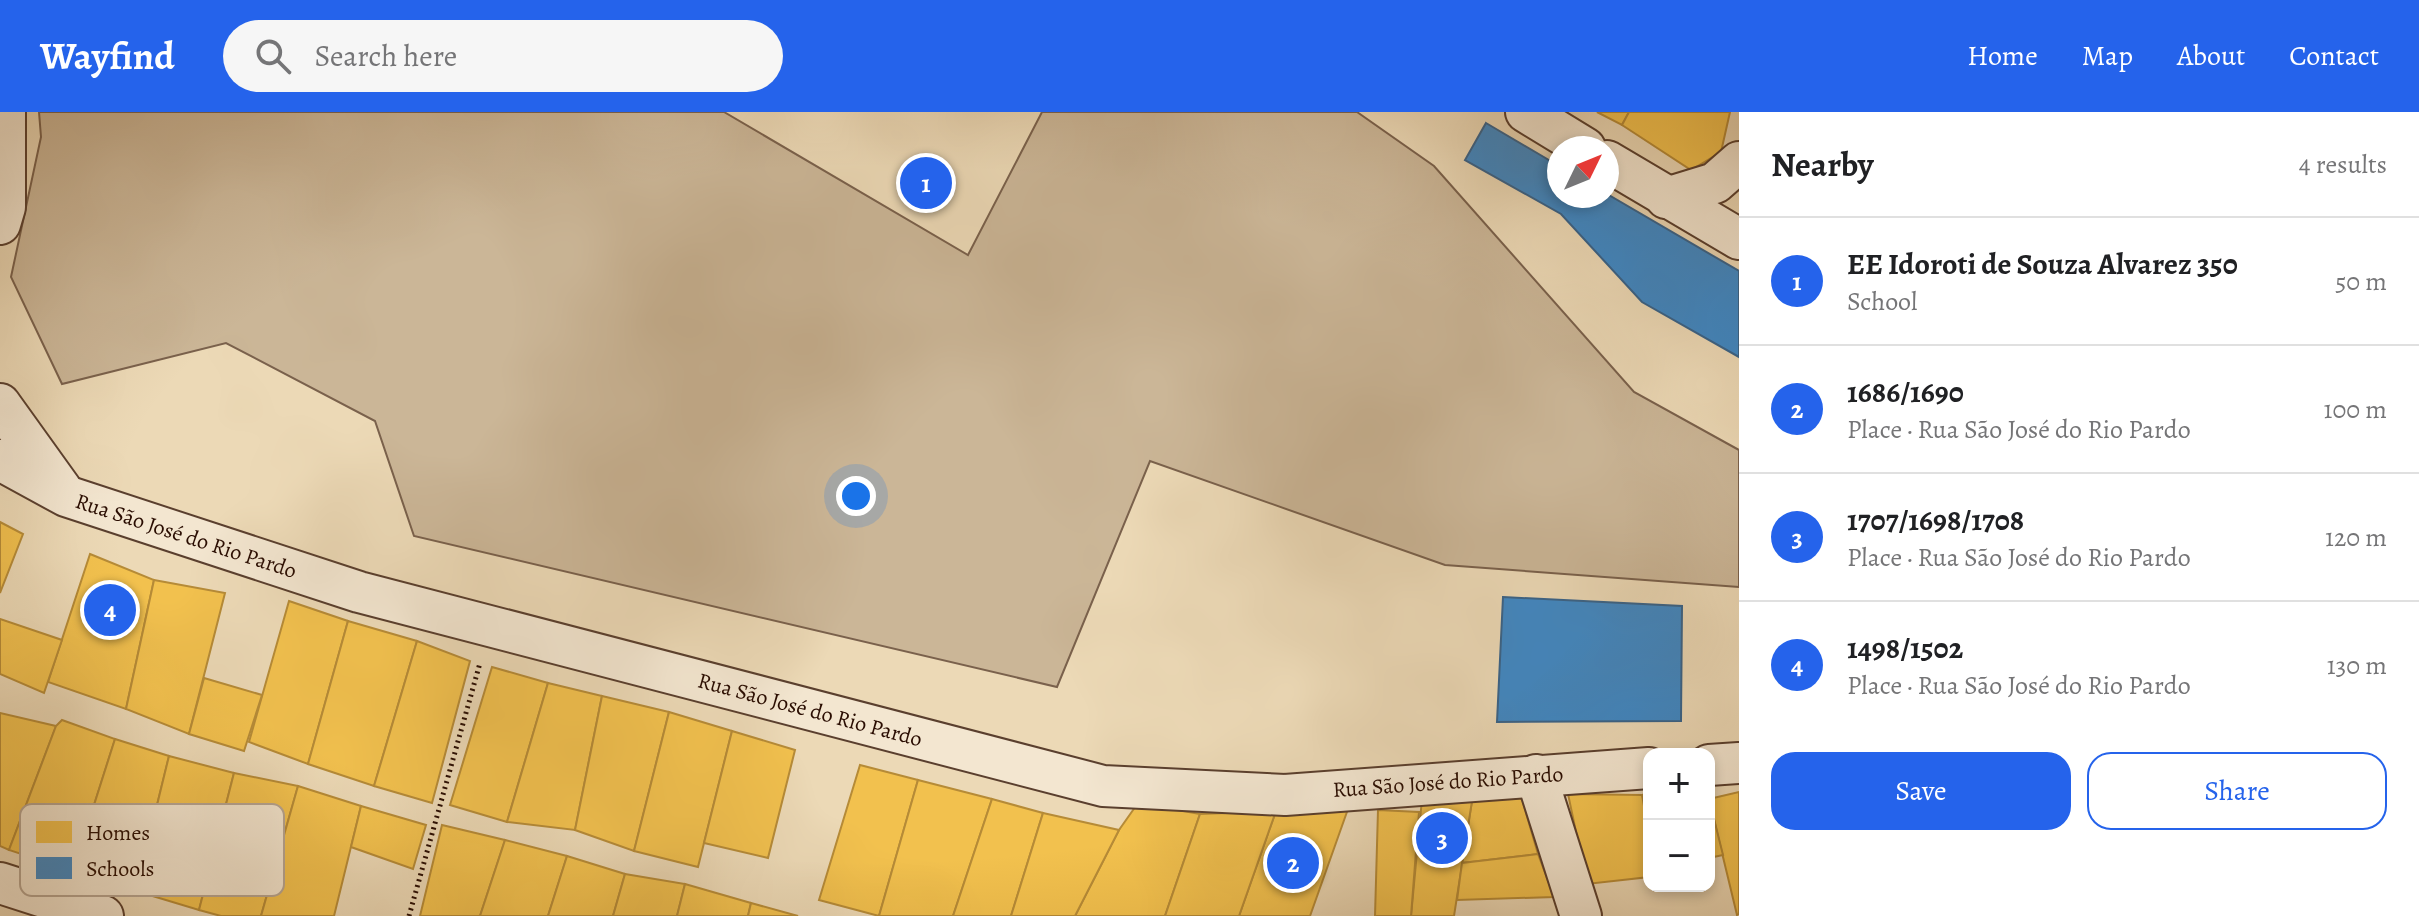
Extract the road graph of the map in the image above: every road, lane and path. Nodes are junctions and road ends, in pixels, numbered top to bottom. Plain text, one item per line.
1 (5, 112) edge
2 (1526, 112) edge
3 (1565, 136) edge
4 (1739, 162) edge
5 (1619, 169) edge
6 (1666, 198) junction
7 (0, 224) edge
8 (1739, 239) edge
9 (0, 404) edge
10 (0, 460) edge
11 (66, 496) junction
12 (482, 658) dead end
13 (1739, 763) edge
14 (1715, 765) edge
15 (1643, 768) edge
16 (1536, 775) junction
17 (0, 883) edge
18 (20, 889) edge
19 (41, 896) edge
20 (103, 916) edge
21 (409, 916) edge
22 (1581, 916) edge

1 - 7 street
2 - 3 street
4 - 6 street
5 - 6 street
6 - 8 street
9 - 11 street
10 - 11 street, Rua São José do Rio Pardo
11 - 16 street, Rua São José do Rio Pardo
12 - 21 path
13 - 14 street
15 - 16 street, Rua São José do Rio Pardo
16 - 22 street
17 - 18 street
19 - 20 street

